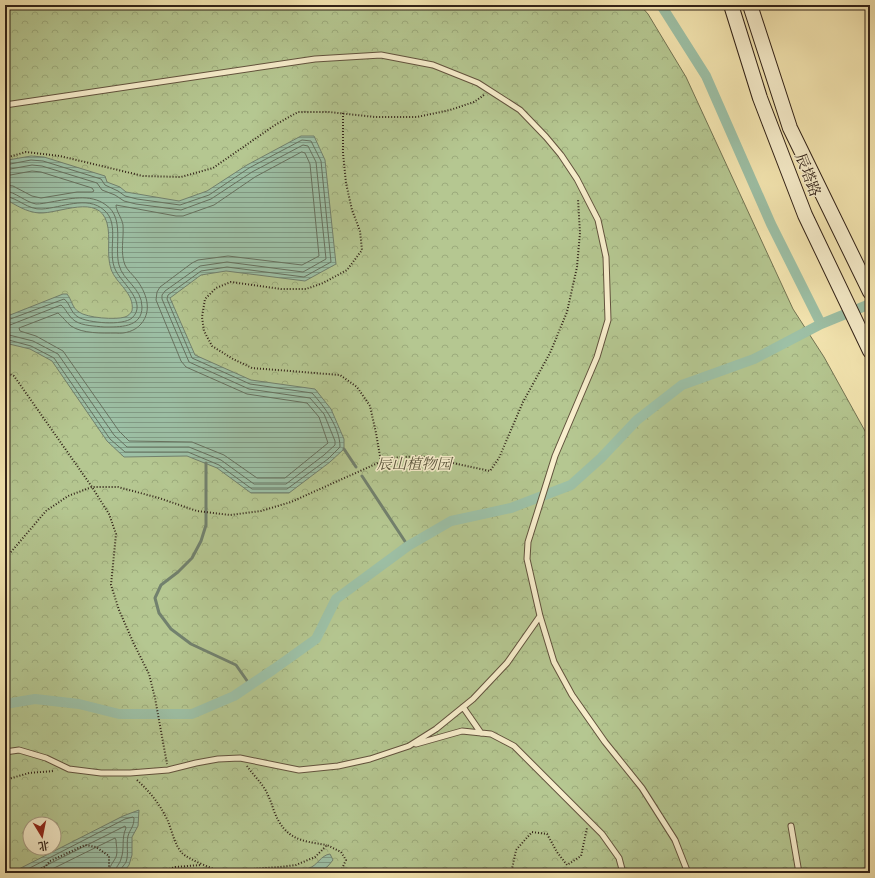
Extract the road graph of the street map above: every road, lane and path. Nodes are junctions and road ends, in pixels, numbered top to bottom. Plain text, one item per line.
1 (731, 5) edge
2 (750, 5) edge
3 (490, 90) junction
4 (5, 105) edge
5 (342, 113) junction
6 (5, 158) edge
7 (577, 179) junction
8 (868, 288) edge
9 (868, 347) edge
10 (5, 372) edge
11 (381, 462) junction
12 (92, 487) junction
13 (5, 559) edge
14 (540, 616) junction
15 (463, 707) junction
16 (481, 733) junction
17 (409, 746) junction
18 (5, 752) edge
19 (240, 758) junction
20 (69, 769) junction
21 (168, 770) junction
22 (130, 773) junction
23 (5, 780) edge
24 (589, 820) junction
25 (791, 826) dead end
26 (327, 845) junction
27 (202, 864) junction
28 (30, 873) edge
29 (109, 873) edge
30 (158, 873) edge
31 (224, 873) edge
32 (233, 873) edge
33 (340, 873) edge
34 (510, 873) edge
35 (623, 873) edge
36 (688, 873) edge
37 (799, 873) edge

1 - 9 main road, 辰塔路
2 - 8 main road, 辰塔路
3 - 4 lane
3 - 5 path
3 - 7 lane
5 - 6 path
5 - 11 path
7 - 11 path
7 - 14 lane
10 - 12 path
11 - 12 path
12 - 13 path
12 - 21 path
14 - 15 lane
14 - 36 lane
15 - 16 lane
15 - 17 lane
16 - 17 lane
16 - 24 lane
17 - 19 lane
18 - 20 lane
19 - 21 lane
19 - 26 path
20 - 22 lane
20 - 23 path
21 - 22 lane
22 - 27 path
24 - 34 path
24 - 35 lane
25 - 37 lane
26 - 32 path
26 - 33 path
27 - 30 path
27 - 31 path
28 - 29 path

